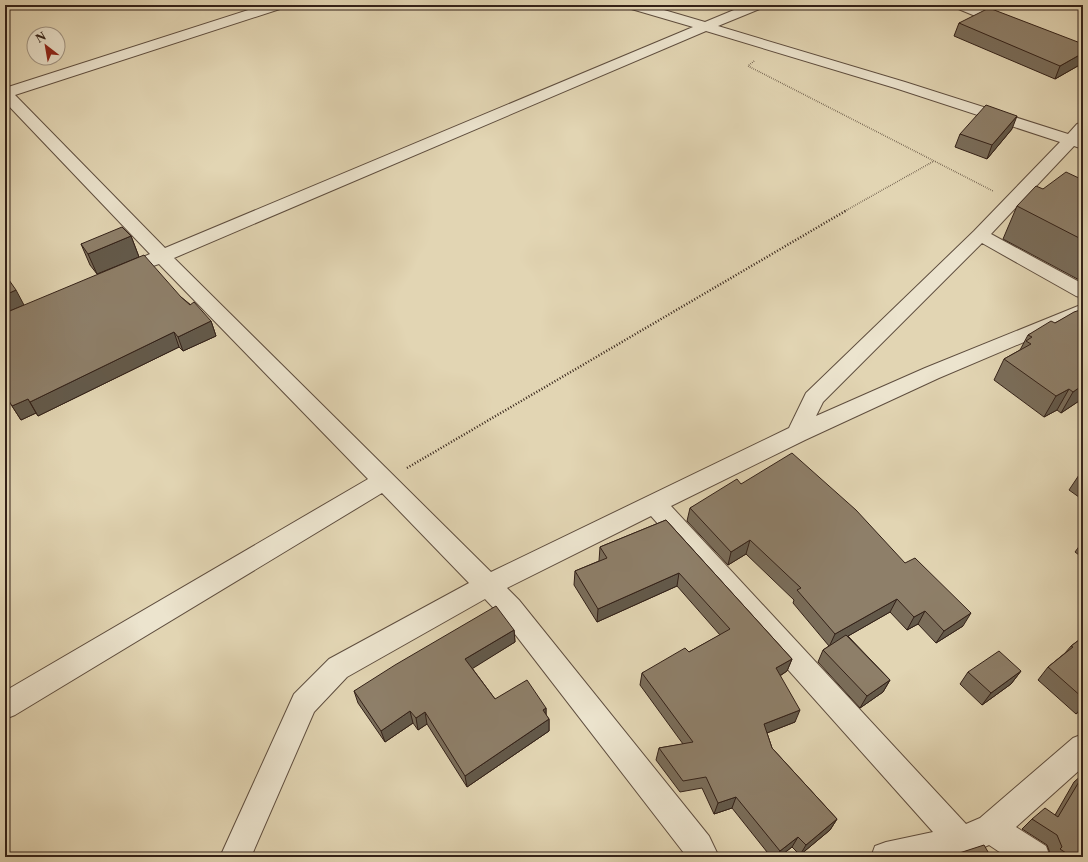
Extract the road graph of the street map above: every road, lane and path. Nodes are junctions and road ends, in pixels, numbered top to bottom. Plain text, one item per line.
1 (278, 5) edge
2 (633, 5) edge
3 (757, 5) edge
4 (962, 5) edge
5 (705, 26) junction
6 (1019, 29) edge
7 (772, 47) junction
8 (5, 93) edge
9 (1083, 127) edge
10 (1077, 143) edge
11 (934, 161) junction
12 (1013, 201) junction
13 (980, 235) junction
14 (162, 256) junction
15 (133, 268) edge
16 (1083, 292) edge
17 (1083, 310) edge
18 (797, 434) junction
19 (384, 481) junction
20 (656, 505) junction
21 (488, 585) junction
22 (5, 706) edge
23 (1083, 748) edge
24 (991, 829) junction
25 (962, 842) junction
26 (235, 857) edge
27 (704, 857) edge
28 (886, 857) edge
29 (1035, 857) edge

1 - 8 street
2 - 5 street
3 - 5 street
4 - 6 street
5 - 7 street
5 - 14 street
7 - 10 street
7 - 11 path
8 - 14 street
9 - 10 street
10 - 12 street
11 - 12 path
11 - 19 path
12 - 13 street
13 - 16 street
13 - 18 street
14 - 15 street
14 - 19 street
17 - 18 street
18 - 20 street
19 - 21 street
19 - 22 street
20 - 21 street
20 - 25 street
21 - 26 street
21 - 27 street
23 - 24 street
24 - 25 street
24 - 29 street
25 - 28 street

